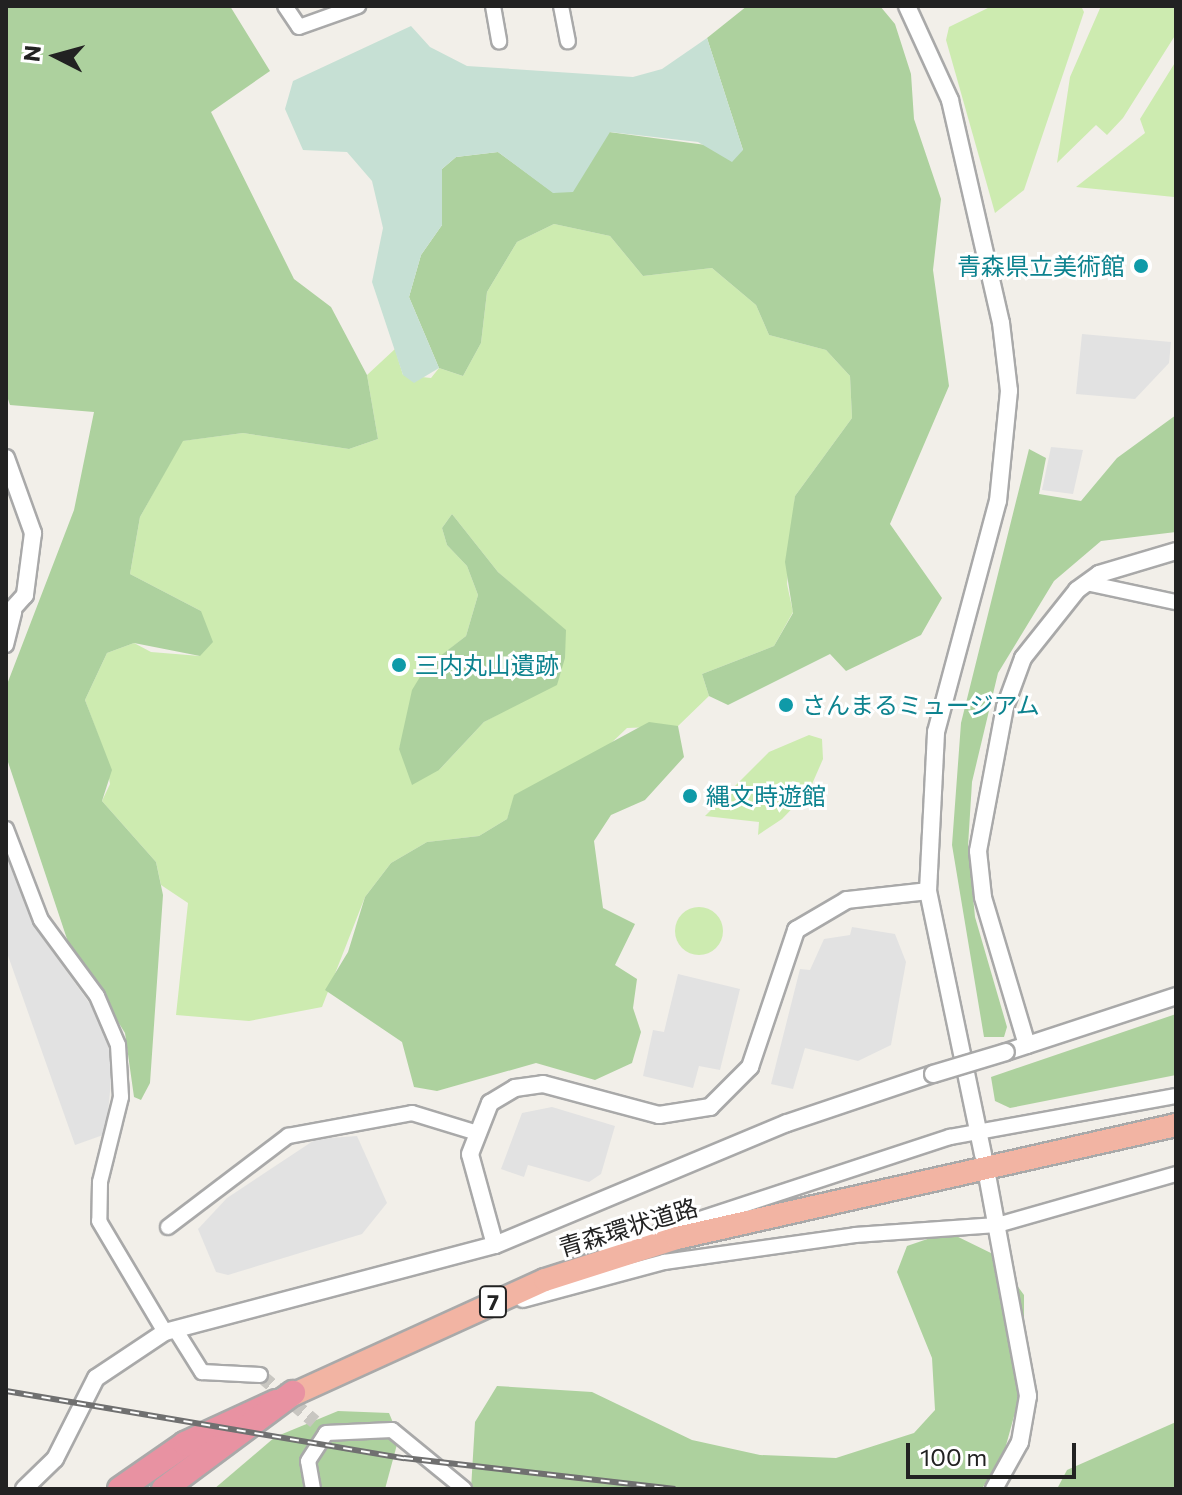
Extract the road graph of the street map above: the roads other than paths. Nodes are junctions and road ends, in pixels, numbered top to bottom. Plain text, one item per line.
1 (285, 6) edge
2 (358, 6) edge
3 (493, 6) edge
4 (561, 6) edge
5 (907, 6) edge
6 (499, 41) dead end
7 (568, 41) dead end
8 (6, 458) edge
9 (1176, 551) edge
10 (1087, 583) junction
11 (1176, 602) edge
12 (10, 614) edge
13 (6, 645) edge
14 (6, 829) edge
15 (928, 891) junction
16 (1176, 996) edge
17 (1027, 1045) junction
18 (1176, 1096) edge
19 (1176, 1125) edge
20 (978, 1129) junction
21 (474, 1132) junction
22 (983, 1154) dead end
23 (1176, 1174) edge
24 (988, 1180) dead end
25 (997, 1225) junction
26 (168, 1227) dead end
27 (495, 1245) junction
28 (545, 1280) junction
29 (170, 1330) junction
30 (401, 1340) junction
31 (260, 1375) tunnel mouth
32 (284, 1398) junction
33 (24, 1489) edge
34 (120, 1489) edge
35 (136, 1489) edge
36 (164, 1489) edge
37 (313, 1489) edge
38 (464, 1489) edge
39 (994, 1489) edge

1 - 2 street
3 - 6 street
4 - 7 street
5 - 15 street
8 - 12 street
9 - 10 street
10 - 11 street
10 - 17 street
12 - 13 street
14 - 29 street
15 - 20 street
15 - 21 street
16 - 17 street
17 - 27 street, bridge
18 - 20 street
19 - 28 highway, 青森環状道路 / 7
20 - 22 street
20 - 28 street
21 - 26 street
21 - 27 street
23 - 25 street
24 - 25 street
25 - 30 street
25 - 39 street
27 - 29 street
28 - 30 highway, 青森環状道路 / 7
29 - 31 street
29 - 33 street
30 - 32 highway, 青森環状道路 / 7
32 - 34 highway
32 - 35 highway, 青森環状道路 / 7
32 - 36 highway
37 - 38 street

